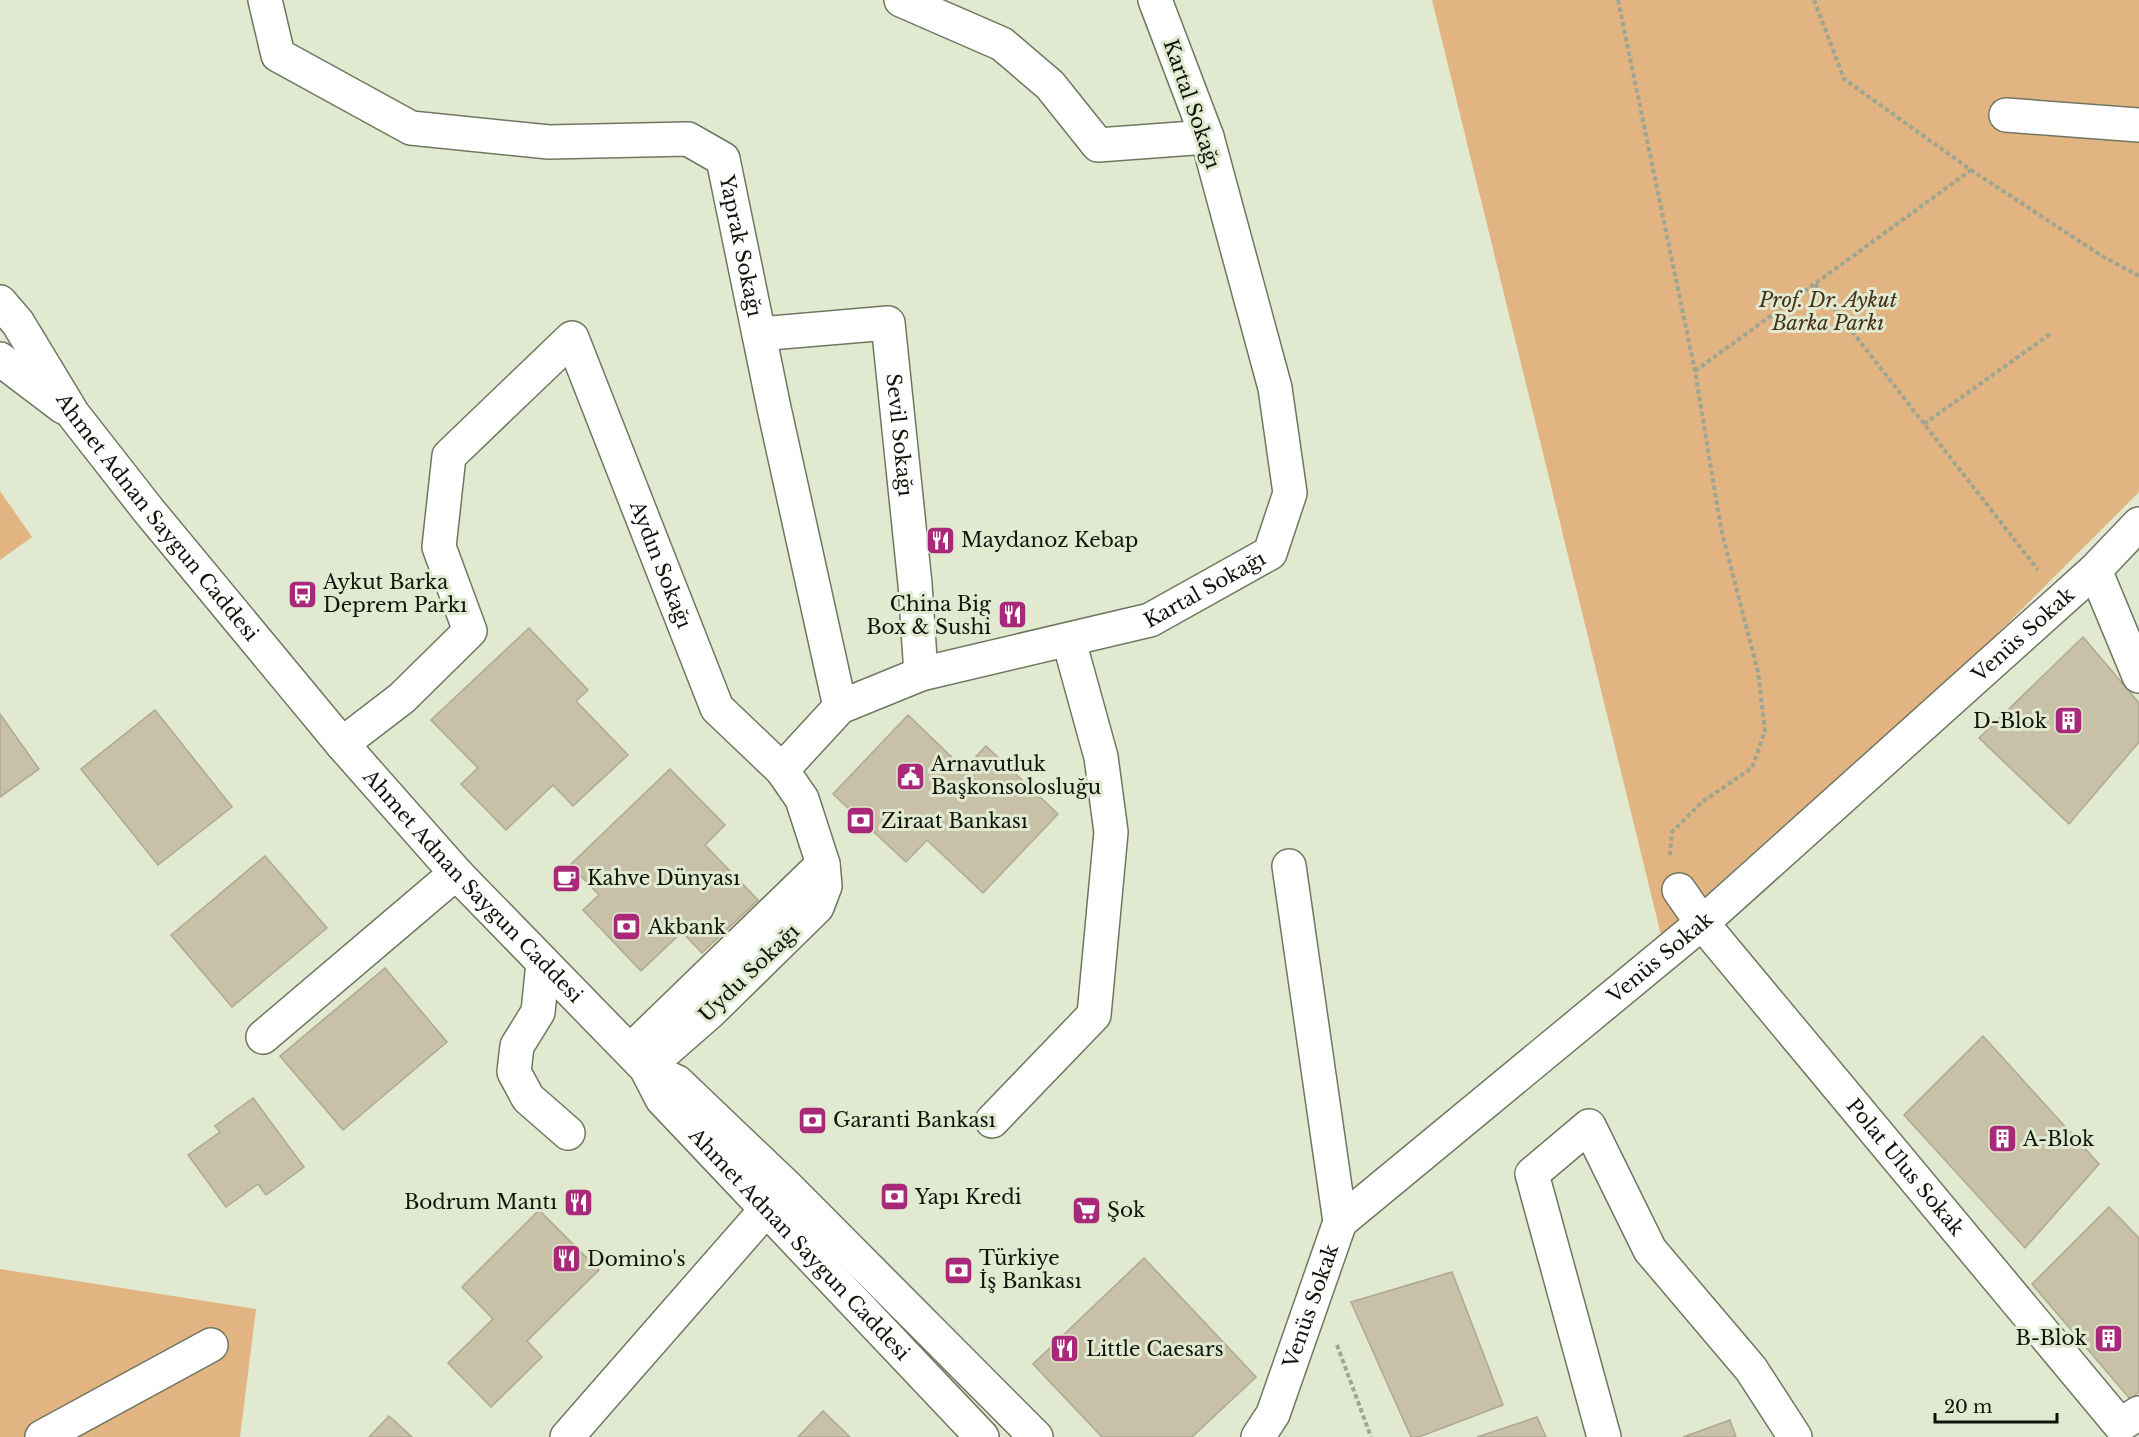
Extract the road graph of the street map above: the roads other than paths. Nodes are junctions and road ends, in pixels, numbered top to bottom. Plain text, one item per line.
1 (265, 0) edge
2 (901, 0) edge
3 (1155, 0) edge
4 (2006, 115) dead end
5 (2139, 125) edge
6 (1208, 137) junction
7 (0, 303) edge
8 (759, 334) junction
9 (0, 361) edge
10 (73, 414) junction
11 (2139, 524) edge
12 (2094, 570) junction
13 (1069, 641) junction
14 (921, 674) junction
15 (2139, 676) edge
16 (840, 706) junction
17 (342, 744) junction
18 (782, 770) junction
19 (1290, 866) dead end
20 (456, 873) junction
21 (1679, 890) road end
22 (1702, 923) junction
23 (543, 963) junction
24 (263, 1037) dead end
25 (638, 1060) junction
26 (992, 1121) dead end
27 (568, 1133) dead end
28 (777, 1197) junction
29 (1340, 1222) junction
30 (211, 1345) dead end
31 (2139, 1413) edge
32 (42, 1437) edge
33 (567, 1437) edge
34 (982, 1437) edge
35 (1036, 1437) edge
36 (1258, 1437) edge
37 (1604, 1437) edge
38 (1795, 1437) edge

1 - 8 street, Yaprak Sokağı
2 - 6 street
3 - 6 street, Kartal Sokağı
4 - 5 street
6 - 13 street, Kartal Sokağı
7 - 10 street, Ahmet Adnan Saygun Caddesi
8 - 14 street, Sevil Sokağı
8 - 16 street, Yaprak Sokağı
9 - 10 street
10 - 17 street, Ahmet Adnan Saygun Caddesi
11 - 12 street, Venüs Sokak
12 - 15 street
12 - 22 street, Venüs Sokak
13 - 14 street, Kartal Sokağı
13 - 26 street
14 - 16 street, Kartal Sokağı
16 - 18 street, Kartal Sokağı
17 - 18 street, Aydın Sokağı
17 - 20 street, Ahmet Adnan Saygun Caddesi
18 - 25 street, Uydu Sokağı
19 - 29 street
20 - 23 street, Ahmet Adnan Saygun Caddesi
20 - 24 street
21 - 22 street, Polat Ulus Sokak
22 - 29 street, Venüs Sokak
22 - 31 street, Polat Ulus Sokak
23 - 25 street, Ahmet Adnan Saygun Caddesi
23 - 27 street
25 - 28 street, Ahmet Adnan Saygun Caddesi
28 - 33 street
28 - 34 street, Ahmet Adnan Saygun Caddesi
28 - 35 street
29 - 36 street, Venüs Sokak
30 - 32 street
37 - 38 street

